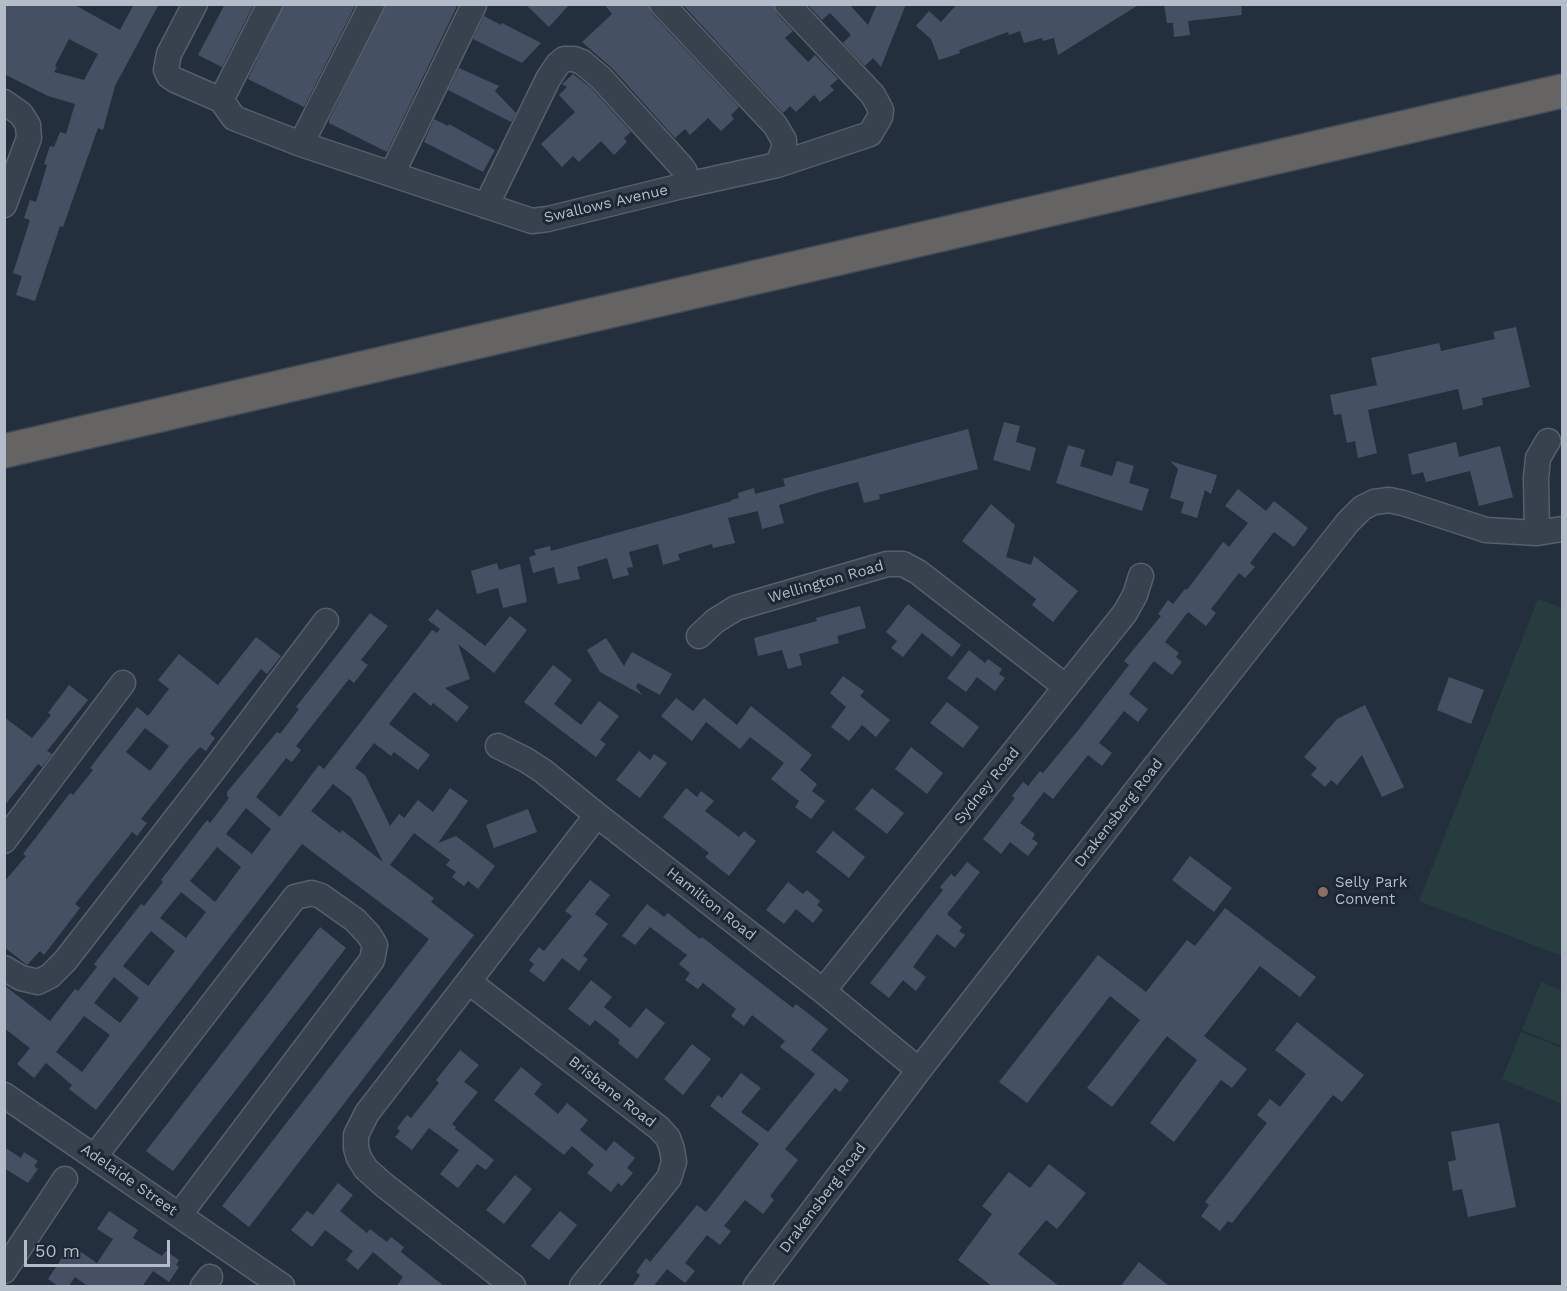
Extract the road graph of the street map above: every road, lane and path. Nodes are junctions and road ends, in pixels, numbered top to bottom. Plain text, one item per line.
1 (195, 4) edge
2 (270, 4) edge
3 (372, 4) edge
4 (662, 4) edge
5 (787, 4) edge
6 (474, 5) edge
7 (1563, 91) edge
8 (221, 100) junction
9 (4, 102) edge
10 (301, 144) junction
11 (777, 165) junction
12 (392, 174) junction
13 (682, 186) junction
14 (4, 204) edge
15 (486, 206) junction
16 (78, 435) junction
17 (1548, 441) dead end
18 (4, 451) edge
19 (4, 462) edge
20 (1563, 529) edge
21 (1537, 533) junction
22 (1141, 576) dead end
23 (326, 621) dead end
24 (699, 636) dead end
25 (123, 683) dead end
26 (1066, 687) junction
27 (498, 746) dead end
28 (597, 815) junction
29 (4, 841) edge
30 (4, 968) edge
31 (469, 982) junction
32 (823, 991) junction
33 (919, 1070) junction
34 (4, 1095) edge
35 (95, 1156) junction
36 (65, 1179) dead end
37 (180, 1214) junction
38 (4, 1271) edge
39 (282, 1287) edge
40 (513, 1287) edge
41 (582, 1287) edge
42 (756, 1287) edge

1 - 8 street, Swallows Avenue
2 - 8 street
3 - 10 street
4 - 11 street
5 - 11 street, Swallows Avenue
6 - 12 street
7 - 16 highway
8 - 10 street, Swallows Avenue
9 - 14 street
10 - 12 street, Swallows Avenue
11 - 13 street, Swallows Avenue
12 - 15 street, Swallows Avenue
13 - 15 street, Swallows Avenue
13 - 15 street
16 - 18 highway
16 - 19 highway
17 - 21 street
20 - 21 street, Drakensberg Road
21 - 33 street, Drakensberg Road
22 - 26 street, Sydney Road
23 - 30 street
24 - 26 street, Wellington Road
25 - 29 street
26 - 32 street, Sydney Road
27 - 28 street, Hamilton Road
28 - 31 street
28 - 32 street, Hamilton Road
31 - 40 street
31 - 41 street, Brisbane Road
32 - 33 street, Hamilton Road
33 - 42 street, Drakensberg Road
34 - 35 street, Adelaide Street
35 - 37 street, Adelaide Street
35 - 37 street
36 - 38 street
37 - 39 street, Adelaide Street

